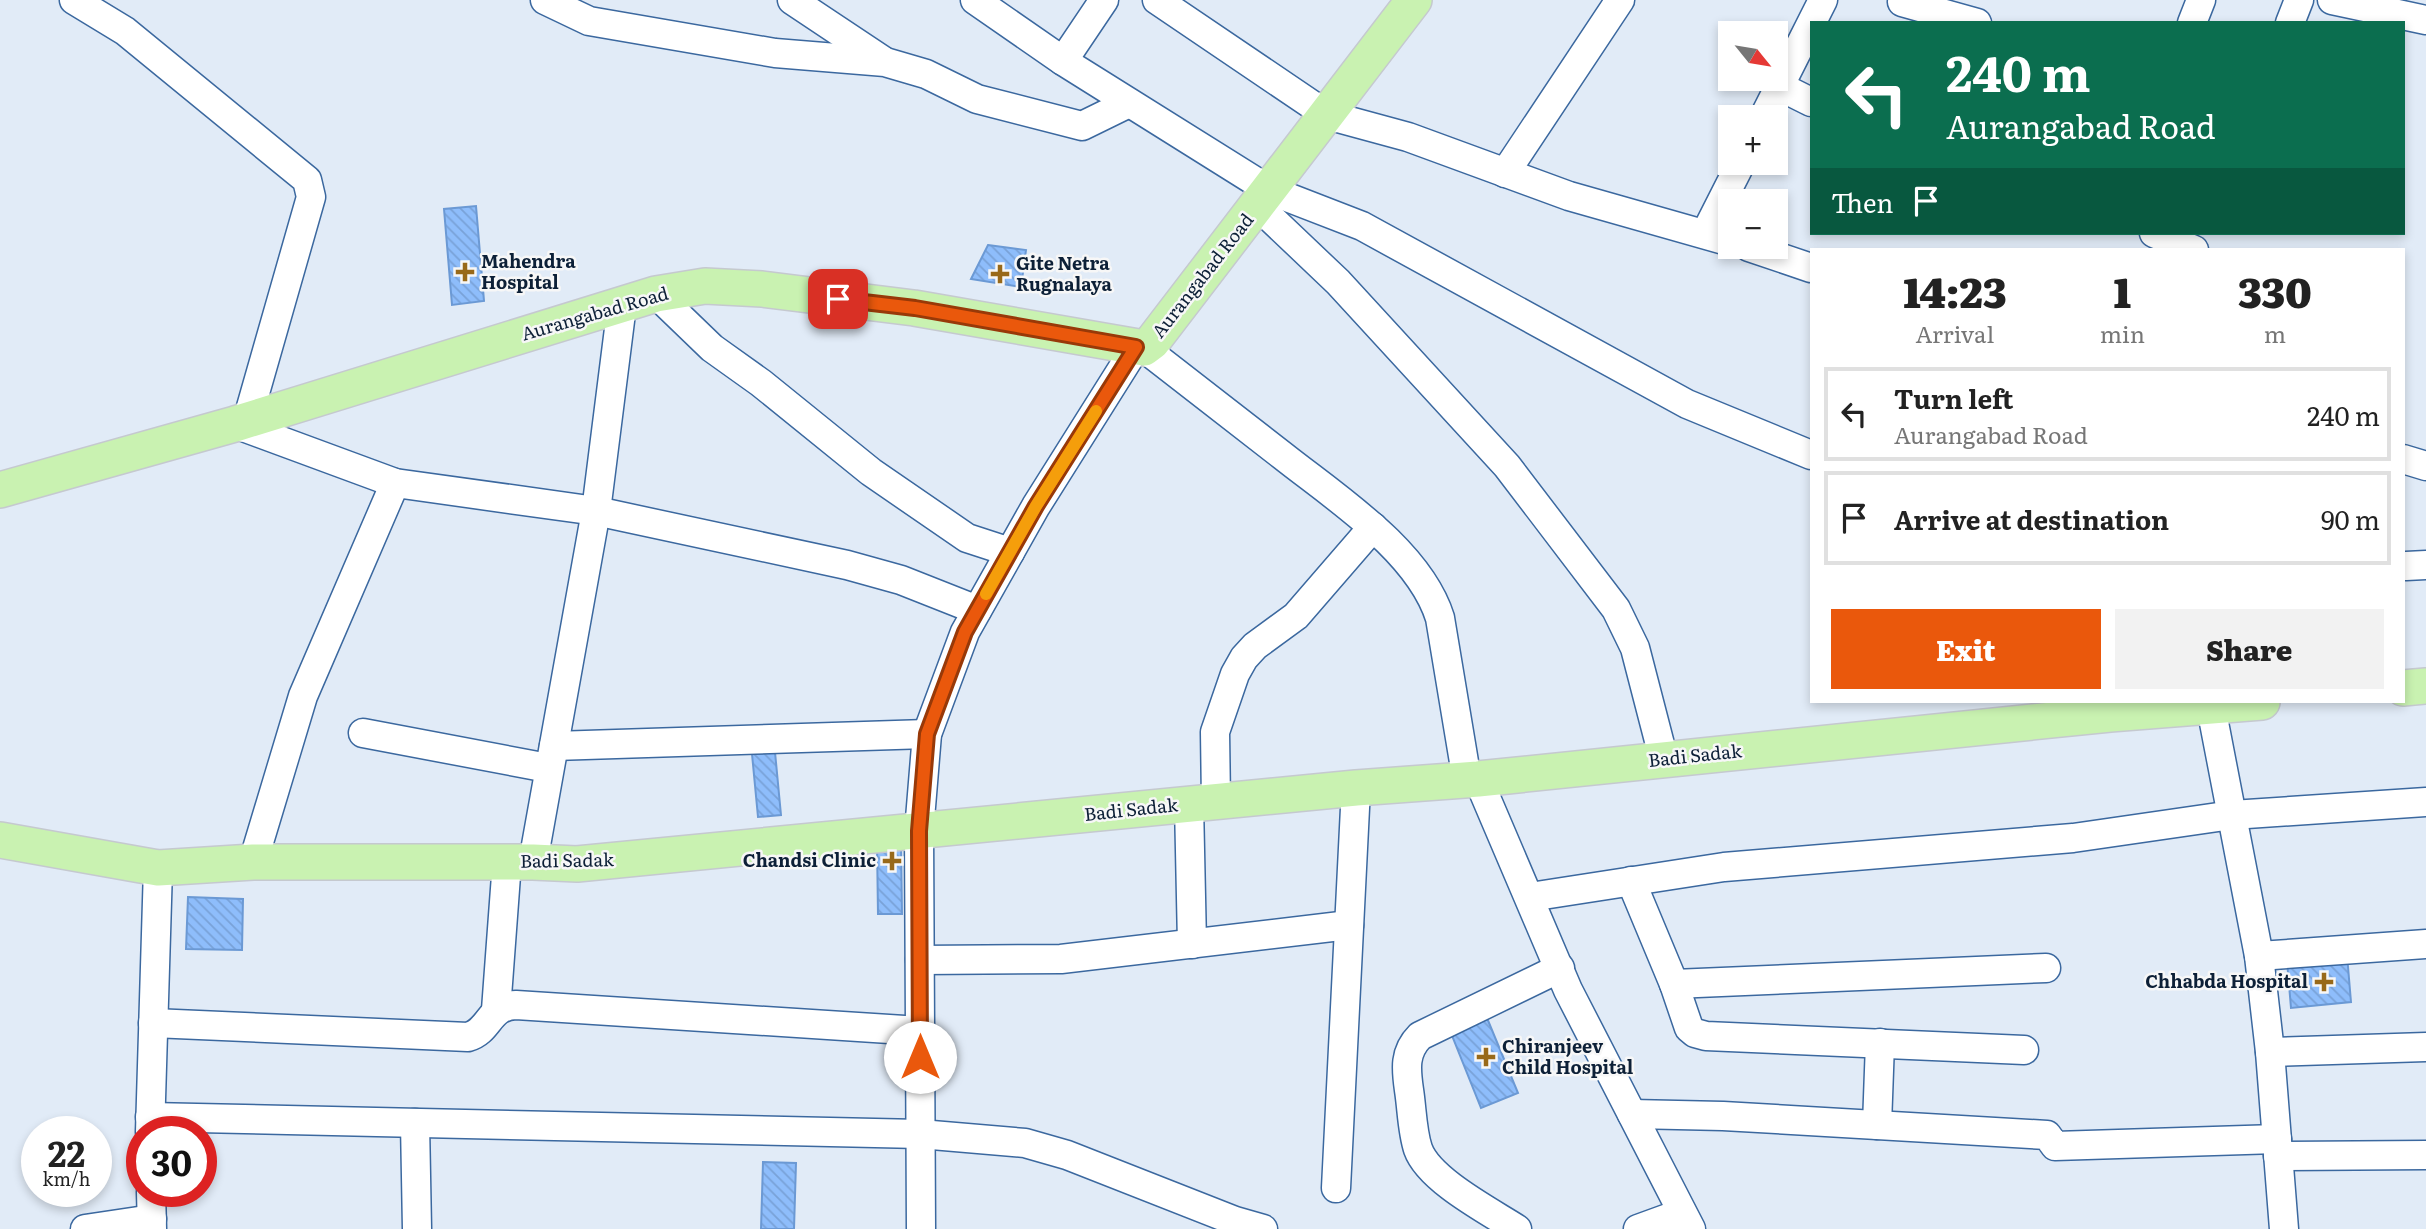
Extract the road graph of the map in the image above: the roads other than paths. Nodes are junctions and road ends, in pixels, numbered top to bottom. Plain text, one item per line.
1 (74, 0) edge
2 (545, 0) edge
3 (792, 0) edge
4 (975, 0) edge
5 (1104, 0) edge
6 (1157, 0) edge
7 (1414, 0) edge
8 (1620, 0) edge
9 (1823, 0) edge
10 (2201, 0) edge
11 (2298, 0) edge
12 (2332, 0) edge
13 (1902, 2) dead end
14 (2426, 20) edge
15 (1812, 21) edge
16 (1970, 21) edge
17 (2193, 21) edge
18 (2291, 21) edge
19 (1810, 25) edge
20 (1063, 61) junction
21 (885, 62) junction
22 (1788, 68) edge
23 (1788, 90) edge
24 (1810, 102) edge
25 (1129, 103) junction
26 (1327, 115) junction
27 (1505, 173) junction
28 (1263, 197) junction
29 (2159, 235) edge
30 (1718, 238) edge
31 (2189, 248) edge
32 (1784, 259) edge
33 (1810, 268) edge
34 (656, 294) junction
35 (622, 305) junction
36 (1140, 347) junction
37 (241, 423) junction
38 (1810, 454) edge
39 (2405, 460) edge
40 (2426, 466) edge
41 (395, 483) junction
42 (0, 490) edge
43 (596, 511) junction
44 (1373, 527) junction
45 (1010, 552) junction
46 (977, 610) junction
47 (2426, 686) edge
48 (2405, 688) edge
49 (2252, 703) edge
50 (2147, 707) edge
51 (2211, 707) junction
52 (363, 733) dead end
53 (927, 734) junction
54 (551, 757) junction
55 (1664, 760) junction
56 (1473, 780) junction
57 (1356, 788) junction
58 (2426, 802) edge
59 (1202, 803) junction
60 (2232, 815) junction
61 (919, 831) junction
62 (0, 840) edge
63 (253, 862) junction
64 (520, 862) junction
65 (158, 868) junction
66 (1631, 881) junction
67 (1530, 897) junction
68 (1349, 925) junction
69 (1192, 944) junction
70 (2426, 944) edge
71 (2259, 956) junction
72 (920, 961) junction
73 (1560, 968) junction
74 (2046, 968) dead end
75 (1675, 985) junction
76 (496, 1010) junction
77 (153, 1023) junction
78 (919, 1031) junction
79 (1881, 1043) junction
80 (2426, 1047) edge
81 (2025, 1050) dead end
82 (2270, 1052) junction
83 (1632, 1114) junction
84 (150, 1116) edge
85 (415, 1123) junction
86 (217, 1124) edge
87 (1877, 1125) junction
88 (920, 1134) junction
89 (2277, 1148) junction
90 (2426, 1155) edge
91 (1336, 1188) dead end
92 (152, 1213) edge
93 (1687, 1221) edge
94 (85, 1229) edge
95 (417, 1229) edge
96 (921, 1229) edge
97 (1263, 1229) edge
98 (1517, 1229) edge
99 (1638, 1229) edge
100 (2284, 1229) edge

1 - 37 street
2 - 21 street
3 - 21 street
4 - 20 street
5 - 20 street
6 - 26 street
7 - 26 main road, Aurangabad Road
8 - 27 street
9 - 15 street
10 - 17 street
11 - 18 street
12 - 14 street
13 - 16 street
19 - 22 street
20 - 25 street
21 - 25 street
23 - 24 street
25 - 28 street
26 - 27 street
26 - 28 main road, Aurangabad Road
27 - 30 street
28 - 36 main road, Aurangabad Road
28 - 38 street
28 - 55 street
29 - 31 street
32 - 33 street
34 - 35 main road, Aurangabad Road
34 - 36 main road, Aurangabad Road
34 - 45 street
35 - 37 main road, Aurangabad Road
35 - 43 street
36 - 44 street
36 - 45 street
37 - 41 street
37 - 42 main road, Aurangabad Road
39 - 40 street
41 - 43 street
41 - 63 street
43 - 46 street
43 - 54 street
44 - 56 street
44 - 59 street
45 - 46 street
46 - 53 street
47 - 48 main road
49 - 51 main road, Badi Sadak
50 - 51 main road, Badi Sadak
50 - 55 main road, Badi Sadak
51 - 60 street
52 - 54 street
53 - 54 street
53 - 61 street
54 - 64 street
55 - 56 main road, Badi Sadak
56 - 57 main road, Badi Sadak
56 - 67 street
57 - 59 main road, Badi Sadak
57 - 68 street
58 - 60 street
59 - 61 main road, Badi Sadak
59 - 69 street
60 - 66 street
60 - 71 street
61 - 64 main road, Badi Sadak
61 - 72 street
62 - 65 main road, Badi Sadak
63 - 64 main road, Badi Sadak
63 - 65 main road, Badi Sadak
64 - 76 street
65 - 77 street
66 - 67 street
66 - 75 street
67 - 73 street
68 - 69 street
68 - 91 street
69 - 72 street
70 - 71 street
71 - 82 street
72 - 78 street
73 - 83 street
73 - 98 street
74 - 75 street
75 - 79 street
76 - 77 street
76 - 78 street
77 - 84 street
78 - 88 street
79 - 81 street
79 - 87 street
80 - 82 street
82 - 89 street
83 - 87 street
83 - 93 street
85 - 86 street
85 - 88 street
85 - 95 street
87 - 89 street
88 - 96 street
88 - 97 street
89 - 90 street
89 - 100 street
92 - 94 street
93 - 99 street

